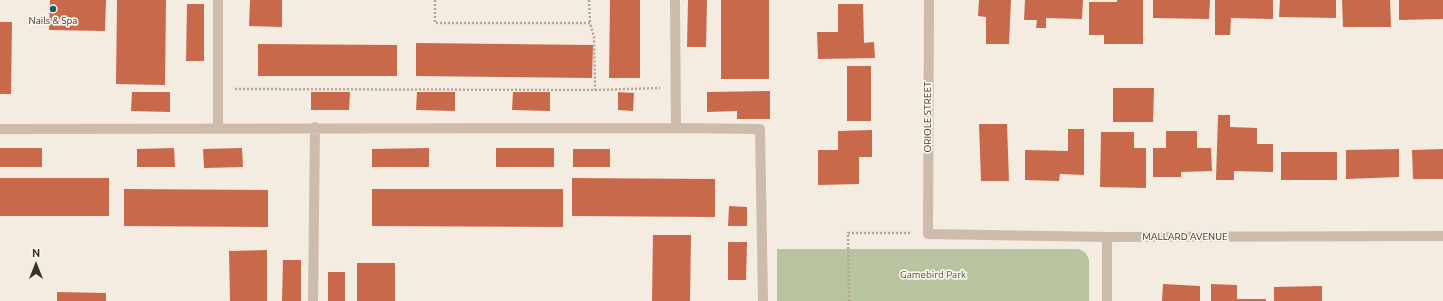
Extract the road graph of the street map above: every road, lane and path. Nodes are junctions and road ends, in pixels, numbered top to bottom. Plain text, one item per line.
1 (218, 0) edge
2 (435, 0) edge
3 (589, 0) edge
4 (675, 0) edge
5 (929, 0) edge
6 (590, 23) junction
7 (660, 81) dead end
8 (233, 88) dead end
9 (595, 90) junction
10 (218, 128) junction
11 (315, 128) junction
12 (676, 128) junction
13 (0, 129) edge
14 (928, 234) junction
15 (1443, 236) edge
16 (1107, 237) junction
17 (313, 301) edge
18 (763, 301) edge
19 (849, 301) edge
20 (1107, 301) edge

1 - 10 street
2 - 6 path
3 - 6 path
4 - 12 street
5 - 14 street, ORIOLE STREET
6 - 9 path
7 - 9 path
8 - 9 path
10 - 11 street
10 - 13 street
11 - 12 street
11 - 17 street
12 - 18 street
14 - 16 street, MALLARD AVENUE
14 - 19 path
15 - 16 street, MALLARD AVENUE
16 - 20 street

